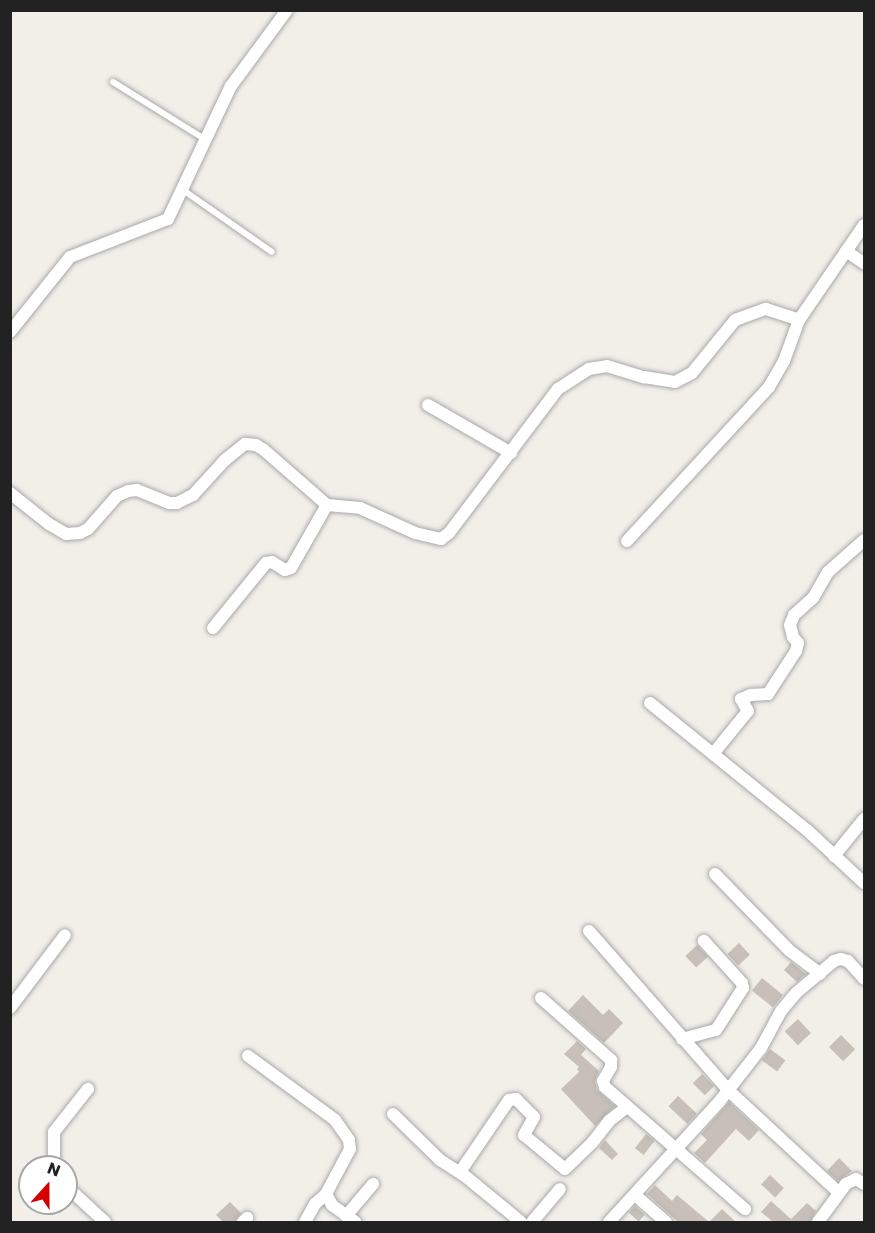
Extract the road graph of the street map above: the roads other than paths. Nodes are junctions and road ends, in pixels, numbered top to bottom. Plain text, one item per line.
1 (287, 10) edge
2 (113, 82) dead end
3 (206, 140) junction
4 (183, 190) junction
5 (864, 225) edge
6 (846, 251) junction
7 (272, 252) dead end
8 (864, 263) edge
9 (799, 320) junction
10 (10, 332) edge
11 (428, 405) dead end
12 (511, 453) junction
13 (10, 493) edge
14 (327, 505) junction
15 (864, 540) edge
16 (627, 541) dead end
17 (213, 628) dead end
18 (650, 703) dead end
19 (713, 754) junction
20 (864, 819) edge
21 (834, 856) junction
22 (715, 874) dead end
23 (864, 883) edge
24 (588, 931) dead end
25 (65, 935) dead end
26 (704, 941) dead end
27 (820, 974) junction
28 (864, 979) edge
29 (541, 998) dead end
30 (10, 1008) edge
31 (682, 1039) junction
32 (248, 1056) dead end
33 (88, 1089) dead end
34 (728, 1090) junction
35 (627, 1107) junction
36 (393, 1114) dead end
37 (676, 1150) junction
38 (54, 1155) edge
39 (460, 1172) junction
40 (373, 1184) dead end
41 (864, 1184) edge
42 (560, 1189) dead end
43 (838, 1192) junction
44 (326, 1194) junction
45 (635, 1195) junction
46 (78, 1197) edge
47 (745, 1209) dead end
48 (351, 1219) edge
49 (105, 1222) edge
50 (305, 1222) edge
51 (521, 1222) edge
52 (532, 1222) edge
53 (609, 1222) edge
54 (666, 1222) edge
55 (818, 1222) edge

1 - 3 street
2 - 3 lane
3 - 4 street
4 - 7 lane
4 - 10 street
5 - 6 street
6 - 8 street
6 - 9 street
9 - 12 street
9 - 16 street
11 - 12 street
12 - 14 street
13 - 14 street
14 - 17 street
15 - 19 street
18 - 19 street
19 - 21 street
20 - 21 street
21 - 23 street
22 - 27 street
24 - 31 street
25 - 30 street
26 - 31 street
27 - 28 street
27 - 34 street
29 - 35 street
31 - 34 street
32 - 44 street
33 - 38 street
34 - 37 street
34 - 43 street
35 - 37 street
35 - 39 street
36 - 39 street
37 - 45 street
37 - 47 street
39 - 51 street
40 - 48 street
41 - 43 street
42 - 52 street
43 - 55 street
44 - 48 street
44 - 50 street
45 - 53 street
45 - 54 street
46 - 49 street

